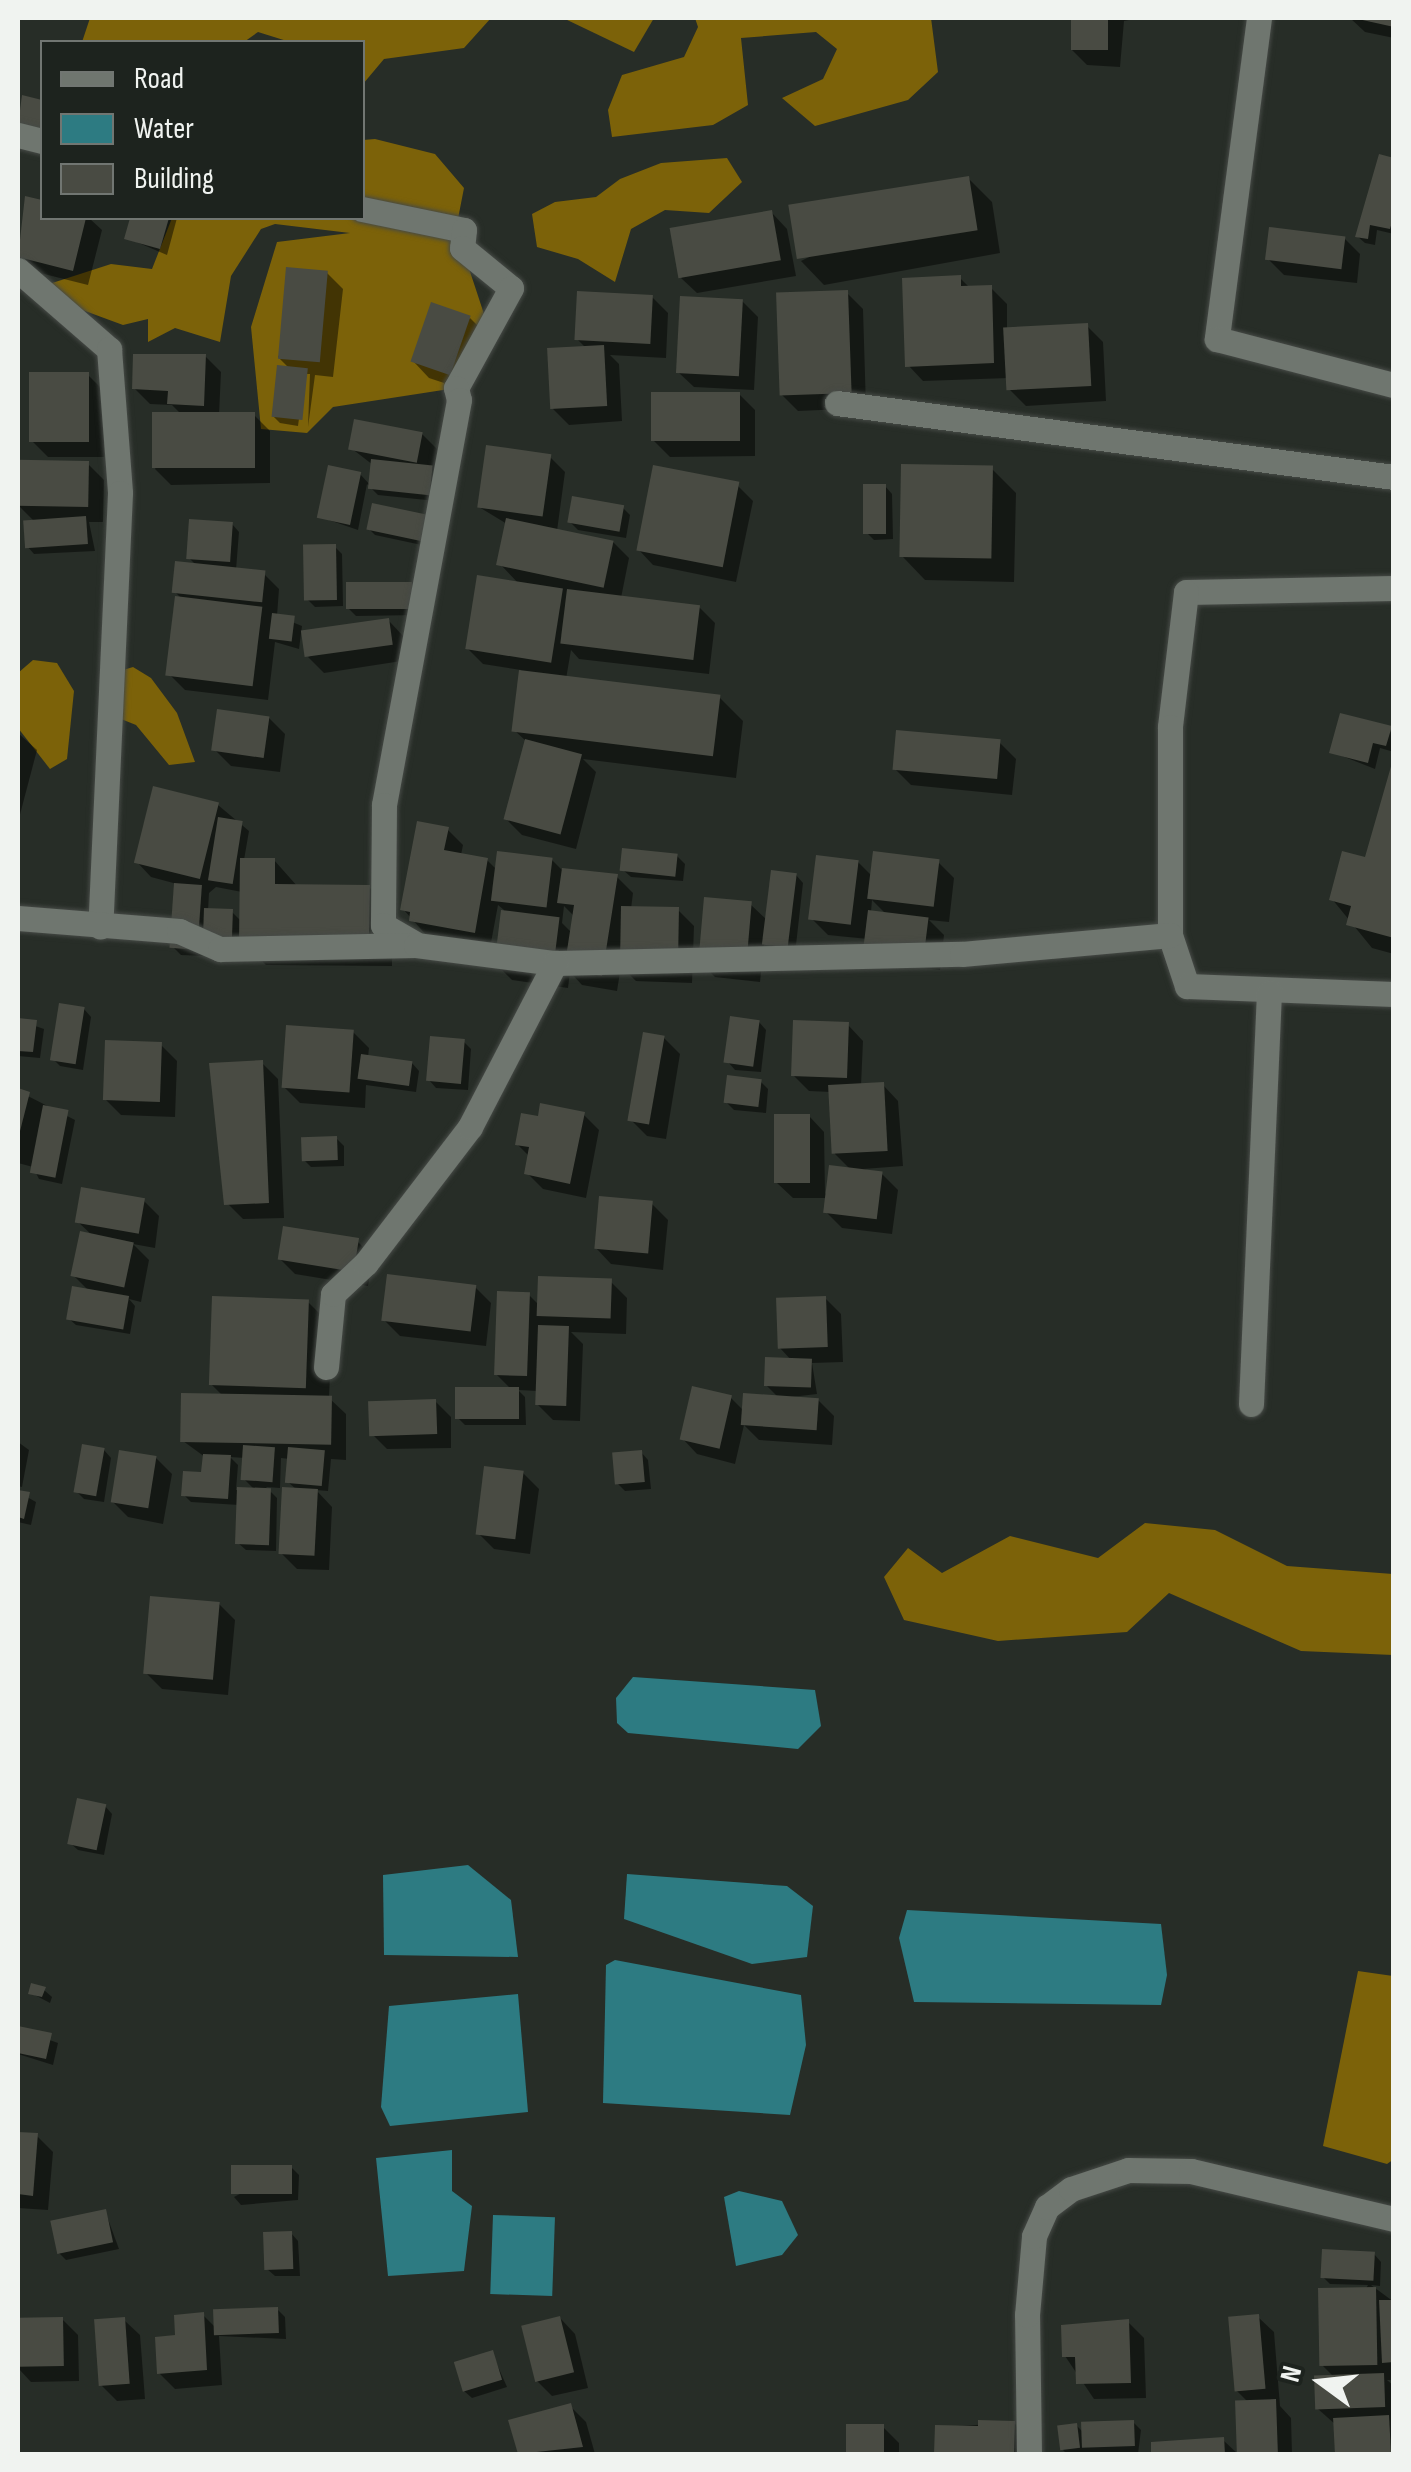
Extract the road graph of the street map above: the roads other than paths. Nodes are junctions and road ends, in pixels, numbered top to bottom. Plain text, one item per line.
1 (1259, 18) edge
2 (365, 210) edge
3 (18, 270) edge
4 (1394, 385) edge
5 (837, 402) dead end
6 (1394, 477) edge
7 (1394, 588) edge
8 (18, 918) edge
9 (100, 926) junction
10 (1170, 935) junction
11 (416, 945) junction
12 (555, 963) junction
13 (1270, 992) junction
14 (1394, 994) edge
15 (326, 1367) dead end
16 (1250, 1404) dead end
17 (1394, 2218) edge
18 (1029, 2454) edge

1 - 4 street
2 - 11 street
3 - 9 street
5 - 6 street
7 - 10 street
8 - 9 street
9 - 11 street
10 - 12 street
10 - 13 street
11 - 12 street
12 - 15 street
13 - 14 street
13 - 16 street
17 - 18 street

